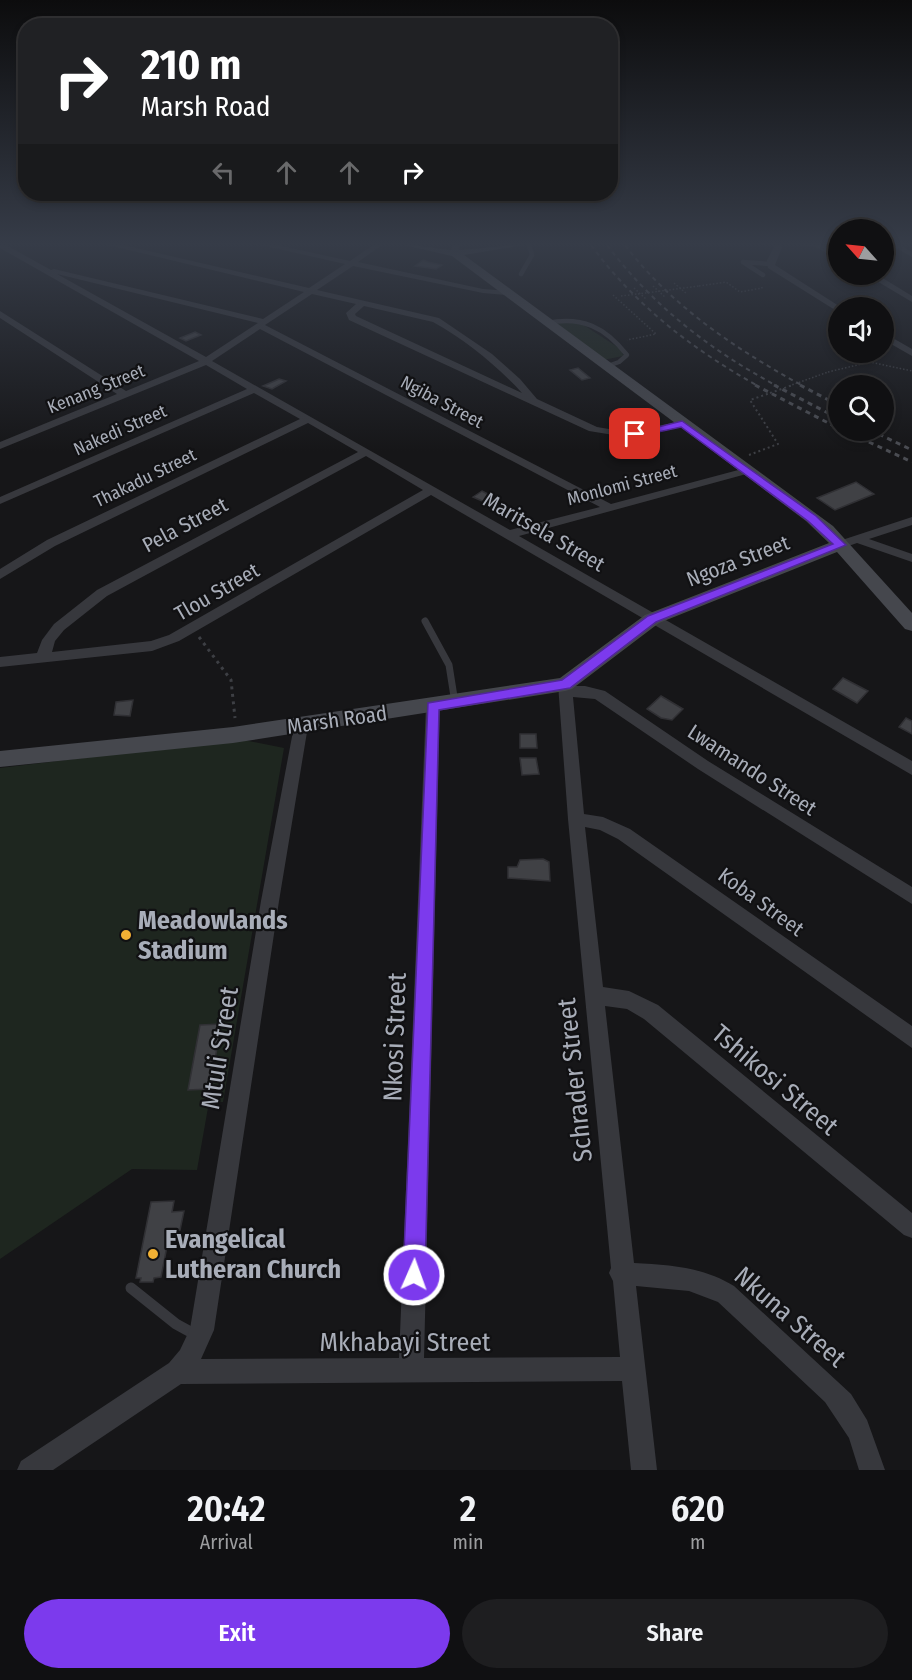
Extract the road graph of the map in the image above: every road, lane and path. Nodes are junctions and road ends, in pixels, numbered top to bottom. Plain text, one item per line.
1 (0, 314) edge
2 (121, 314) edge
3 (222, 314) edge
4 (278, 314) edge
5 (350, 314) edge
6 (410, 314) edge
7 (534, 314) edge
8 (633, 314) edge
9 (547, 323) junction
10 (263, 324) junction
11 (617, 342) junction
12 (894, 342) edge
13 (912, 353) edge
14 (205, 362) junction
15 (605, 367) junction
16 (912, 371) edge
17 (254, 389) junction
18 (124, 395) junction
19 (532, 401) junction
20 (308, 419) junction
21 (682, 424) junction
22 (0, 446) edge
23 (366, 452) junction
24 (733, 461) junction
25 (746, 471) junction
26 (431, 490) junction
27 (0, 501) edge
28 (609, 507) junction
29 (912, 521) edge
30 (507, 535) junction
31 (859, 540) junction
32 (840, 545) junction
33 (912, 558) edge
34 (0, 575) edge
35 (652, 619) junction
36 (424, 621) dead end
37 (912, 625) edge
38 (192, 629) junction
39 (43, 657) junction
40 (0, 662) edge
41 (566, 688) junction
42 (455, 703) junction
43 (433, 706) junction
44 (301, 726) junction
45 (233, 735) junction
46 (0, 759) edge
47 (912, 770) edge
48 (576, 819) junction
49 (912, 896) edge
50 (594, 995) junction
51 (912, 1038) edge
52 (912, 1227) edge
53 (621, 1273) junction
54 (131, 1288) dead end
55 (199, 1336) junction
56 (633, 1369) junction
57 (411, 1370) junction
58 (178, 1372) junction
59 (30, 1470) edge
60 (644, 1470) edge
61 (872, 1470) edge

1 - 18 street
2 - 14 street, Maritsela Street
3 - 10 street, Ngiba Street
4 - 10 street, Kenang Street
5 - 19 street
6 - 19 street
7 - 9 street
8 - 11 path, bridge
9 - 11 lane
9 - 15 street
10 - 14 street, Kenang Street
10 - 28 street, Ngiba Street
11 - 15 lane
12 - 13 street
14 - 17 street, Maritsela Street
14 - 18 street, Kenang Street
15 - 21 street
16 - 24 path, bridge
17 - 20 street, Maritsela Street
17 - 27 street, Nakedi Street
18 - 22 street, Kenang Street
19 - 21 street
20 - 23 street, Maritsela Street
20 - 34 street, Thakadu Street
21 - 24 street
23 - 26 street, Maritsela Street
23 - 39 street, Pela Street
24 - 25 street
25 - 28 street, Monlomi Street
25 - 32 street
26 - 30 street, Maritsela Street
26 - 38 street, Tlou Street
28 - 30 street, Monlomi Street
29 - 31 street
30 - 35 street, Maritsela Street
31 - 32 street
31 - 33 street
32 - 35 street, Ngoza Street
32 - 37 street
35 - 41 street, Marsh Road
35 - 47 street, Maritsela Street
36 - 42 lane
38 - 39 street, Tlou Street
38 - 45 path
39 - 40 street, Tlou Street
41 - 42 street, Marsh Road
41 - 48 street, Schrader Street
41 - 49 street, Lwamando Street
42 - 43 street, Marsh Road
43 - 44 street, Marsh Road
43 - 57 street, Nkosi Street
44 - 45 street, Marsh Road
44 - 55 street, Mtuli Street
45 - 46 street, Marsh Road
48 - 50 street, Schrader Street
48 - 51 street, Koba Street
50 - 52 street, Tshikosi Street
50 - 53 street, Schrader Street
53 - 56 street, Schrader Street
53 - 61 street, Nkuna Street
54 - 55 lane
55 - 58 street, Mtuli Street
56 - 57 street, Mkhabayi Street
56 - 60 street, Schrader Street
57 - 58 street, Mkhabayi Street
58 - 59 street

